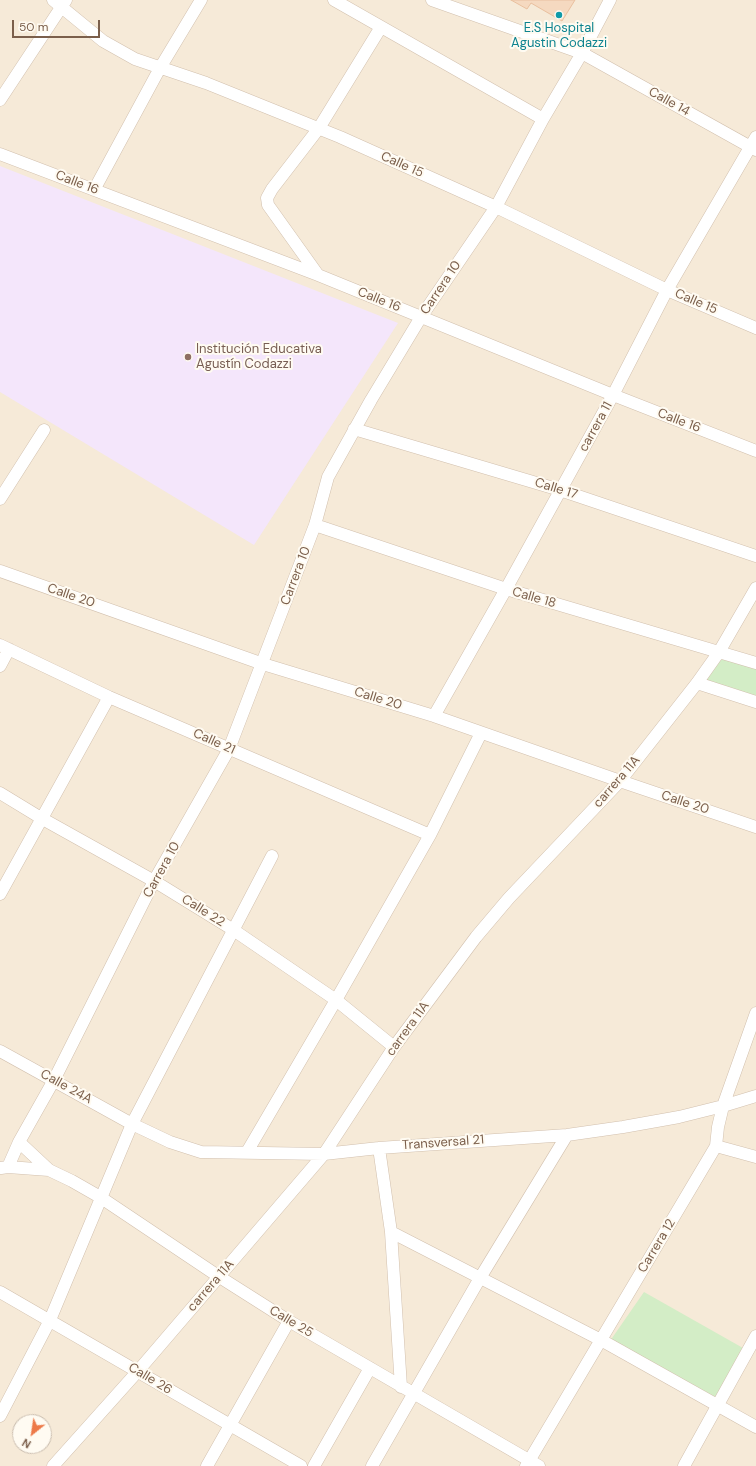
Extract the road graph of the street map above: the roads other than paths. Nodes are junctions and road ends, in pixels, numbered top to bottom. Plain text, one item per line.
1 (201, 0) edge
2 (334, 0) edge
3 (432, 0) edge
4 (610, 0) edge
5 (60, 3) edge
6 (381, 27) junction
7 (582, 53) junction
8 (160, 68) junction
9 (0, 100) edge
10 (544, 119) junction
11 (319, 128) junction
12 (754, 145) edge
13 (0, 154) edge
14 (94, 190) junction
15 (496, 207) junction
16 (318, 275) junction
17 (667, 290) junction
18 (422, 317) junction
19 (756, 328) edge
20 (613, 395) junction
21 (354, 429) junction
22 (44, 430) dead end
23 (756, 450) edge
24 (560, 490) junction
25 (0, 499) edge
26 (315, 525) junction
27 (756, 556) edge
28 (0, 571) edge
29 (756, 588) edge
30 (506, 589) junction
31 (4, 647) edge
32 (719, 652) junction
33 (756, 663) edge
34 (263, 664) junction
35 (0, 666) edge
36 (697, 683) junction
37 (109, 697) junction
38 (756, 702) edge
39 (434, 716) junction
40 (481, 733) junction
41 (229, 749) junction
42 (620, 781) junction
43 (0, 793) edge
44 (41, 818) junction
45 (756, 827) edge
46 (430, 835) junction
47 (272, 856) dead end
48 (154, 881) junction
49 (0, 894) edge
50 (232, 929) junction
51 (336, 1000) junction
52 (756, 1013) edge
53 (394, 1047) junction
54 (0, 1051) edge
55 (54, 1080) junction
56 (756, 1096) edge
57 (723, 1106) junction
58 (132, 1124) junction
59 (567, 1135) junction
60 (19, 1142) junction
61 (716, 1146) junction
62 (379, 1148) junction
63 (247, 1152) junction
64 (324, 1154) junction
65 (756, 1158) edge
66 (4, 1168) edge
67 (49, 1170) junction
68 (100, 1198) junction
69 (391, 1232) junction
70 (218, 1276) junction
71 (480, 1278) junction
72 (0, 1292) edge
73 (50, 1320) junction
74 (289, 1321) junction
75 (756, 1336) edge
76 (601, 1340) junction
77 (370, 1368) junction
78 (138, 1371) junction
79 (401, 1387) junction
80 (414, 1394) junction
81 (717, 1405) junction
82 (0, 1416) edge
83 (230, 1426) junction
84 (756, 1428) edge
85 (531, 1464) edge
86 (53, 1466) edge
87 (207, 1466) edge
88 (301, 1466) edge
89 (314, 1466) edge
90 (372, 1466) edge
91 (684, 1466) edge

1 - 8 street
2 - 6 street
3 - 7 street, Calle 14
4 - 7 street, Carrera 10
5 - 8 street, Calle 15
5 - 9 street
6 - 10 street
6 - 11 street
7 - 10 street, Carrera 10
7 - 12 street, Calle 14
8 - 11 street, Calle 15
8 - 14 street
10 - 15 street, Carrera 10
11 - 15 street, Calle 15
11 - 16 street
12 - 17 street, carrera 11
13 - 14 street, Calle 16
14 - 16 street, Calle 16
15 - 17 street, Calle 15
15 - 18 street, Carrera 10
16 - 18 street, Calle 16
17 - 19 street, Calle 15
17 - 20 street, carrera 11
18 - 20 street, Calle 16
18 - 21 street, Carrera 10
20 - 23 street, Calle 16
20 - 24 street, carrera 11
21 - 24 street, Calle 17
21 - 26 street, Carrera 10
22 - 25 street
24 - 27 street, Calle 17
24 - 30 street, carrera 11
26 - 30 street, Calle 18
26 - 34 street, Carrera 10
28 - 34 street, Calle 20
29 - 32 street, carrera 11A
30 - 32 street, Calle 18
30 - 39 street, carrera 11
31 - 35 street
31 - 37 street, Calle 21
32 - 33 street, Calle 18
32 - 36 street, carrera 11A
34 - 39 street, Calle 20
34 - 41 street, Carrera 10
36 - 38 street
36 - 42 street, carrera 11A
37 - 41 street, Calle 21
37 - 44 street
39 - 40 street, Calle 20
40 - 42 street, Calle 20
40 - 46 street
41 - 46 street, Calle 21
41 - 48 street, Carrera 10
42 - 45 street, Calle 20
42 - 53 street, carrera 11A
43 - 44 street, Calle 22
44 - 48 street, Calle 22
44 - 49 street
46 - 51 street
47 - 50 street
48 - 50 street, Calle 22
48 - 55 street, Carrera 10
50 - 51 street, Calle 22
50 - 58 street
51 - 53 street, Calle 22
51 - 63 street
52 - 57 street, Carrera 12
53 - 64 street, carrera 11A
54 - 55 street, Calle 24A
55 - 58 street, Calle 24A
55 - 60 street, Carrera 10
56 - 57 street, Transversal 21
57 - 59 street, Transversal 21
57 - 61 street, Carrera 12
58 - 63 street, Transversal 21
58 - 68 street
59 - 62 street, Transversal 21
59 - 71 street
60 - 66 street, Carrera 10
60 - 67 street, Calle 25
61 - 65 street
61 - 76 street, Carrera 12
62 - 64 street, Transversal 21
62 - 69 street
63 - 64 street, Transversal 21
64 - 70 street, carrera 11A
66 - 67 street, Calle 25
67 - 68 street, Calle 25
68 - 70 street, Calle 25
68 - 73 street
69 - 71 street
69 - 79 street
70 - 74 street, Calle 25
70 - 78 street, carrera 11A
71 - 76 street
71 - 80 street
72 - 73 street, Calle 26
73 - 78 street, Calle 26
73 - 82 street
74 - 77 street, Calle 25
74 - 83 street
75 - 81 street
76 - 81 street
76 - 85 street, Carrera 12
77 - 79 street, Calle 25
77 - 89 street
78 - 83 street, Calle 26
78 - 86 street, carrera 11A
79 - 80 street, Calle 25
80 - 85 street, Calle 25
80 - 90 street
81 - 84 street
81 - 91 street
83 - 87 street
83 - 88 street, Calle 26

